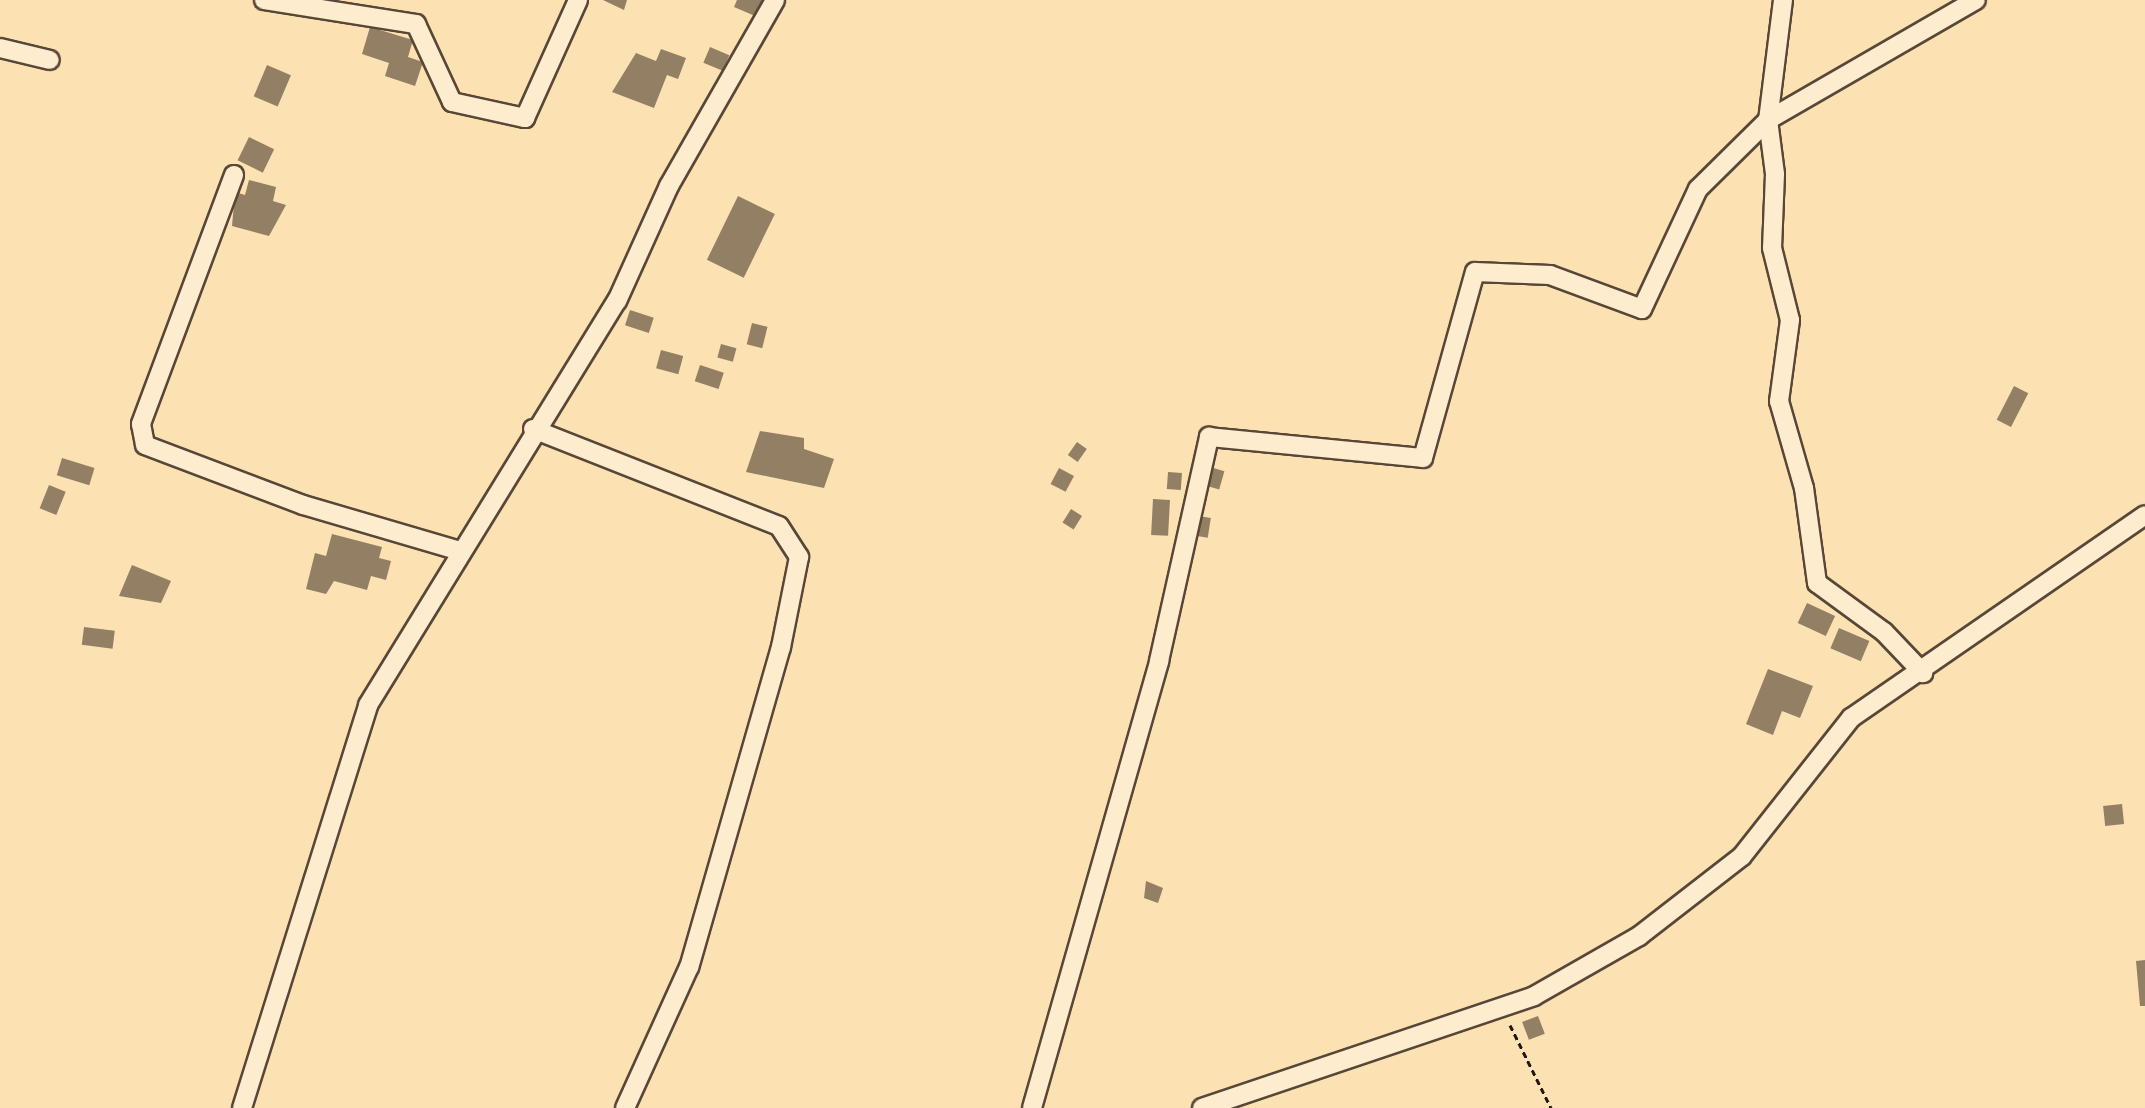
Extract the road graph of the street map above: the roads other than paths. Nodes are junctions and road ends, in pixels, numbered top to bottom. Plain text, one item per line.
1 (264, 0) edge
2 (578, 0) edge
3 (775, 0) edge
4 (1783, 0) edge
5 (1976, 0) edge
6 (0, 48) edge
7 (50, 60) dead end
8 (1768, 120) junction
9 (234, 175) dead end
10 (533, 429) junction
11 (2145, 515) edge
12 (460, 551) junction
13 (1923, 673) junction
14 (242, 1108) edge
15 (625, 1108) edge
16 (1032, 1108) edge
17 (1202, 1108) edge

1 - 2 street
3 - 10 street
4 - 8 street
5 - 8 street
6 - 7 street
8 - 13 street
8 - 16 street
9 - 12 street
10 - 12 street
10 - 15 street
11 - 13 street
12 - 14 street
13 - 17 street

